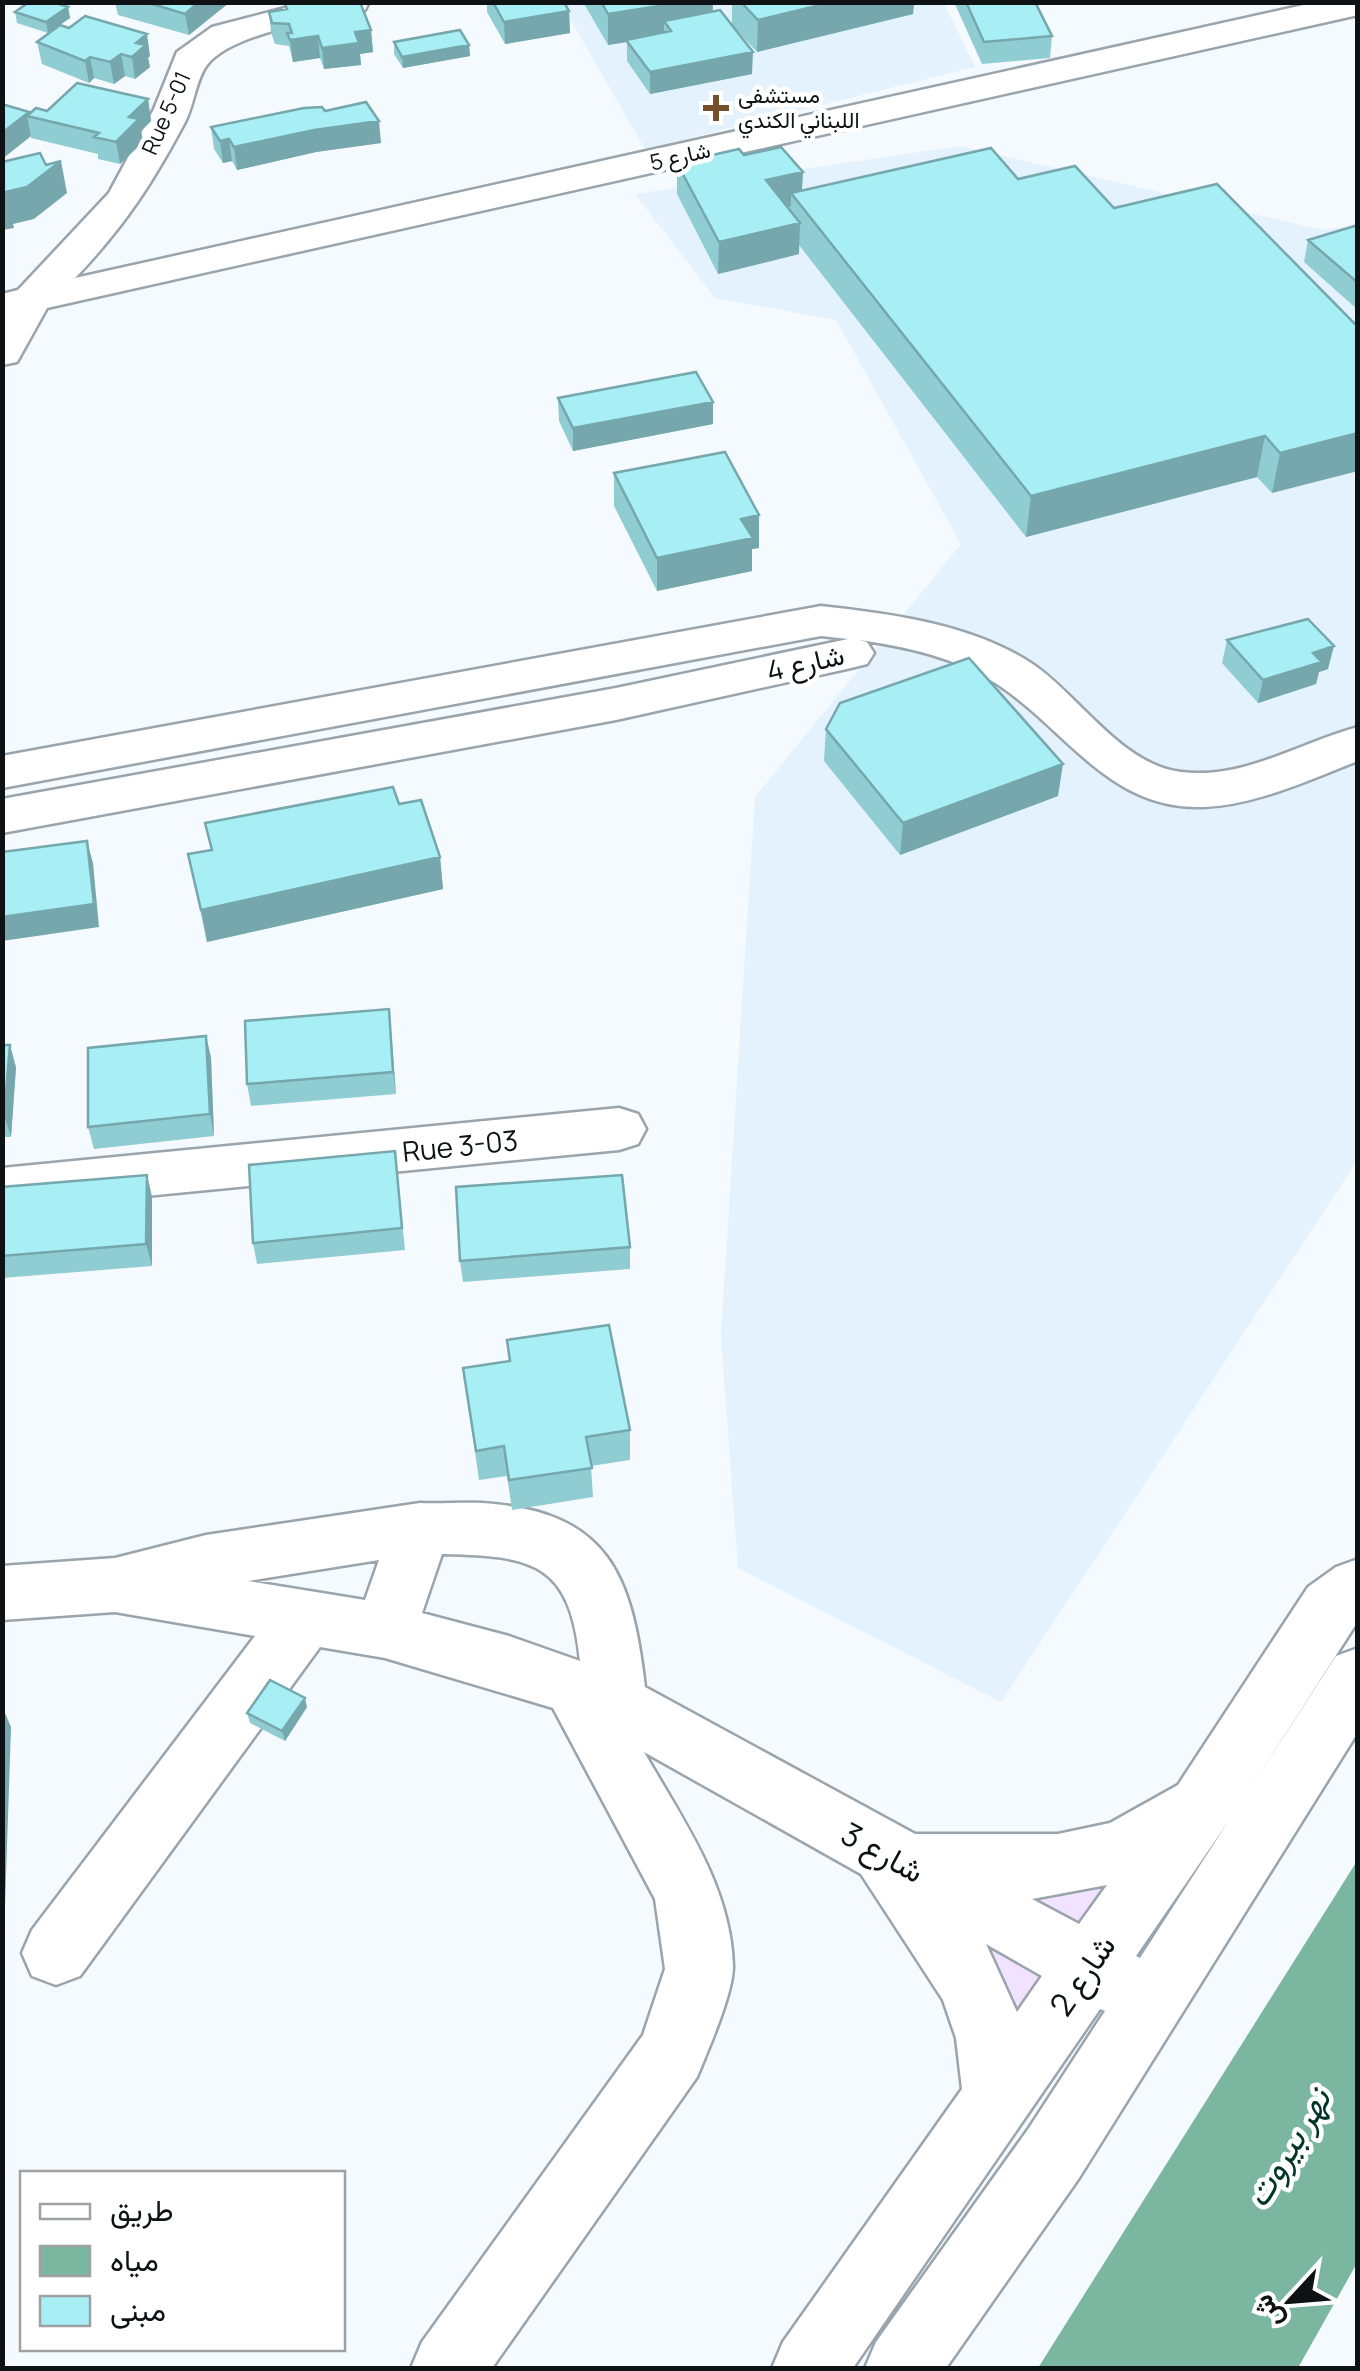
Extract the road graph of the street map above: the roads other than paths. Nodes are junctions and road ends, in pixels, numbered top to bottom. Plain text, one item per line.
1 (352, 2) edge
2 (1358, 4) edge
3 (17, 303) edge
4 (2, 353) edge
5 (1358, 743) edge
6 (221, 753) junction
7 (2, 772) edge
8 (2, 816) edge
9 (619, 1129) dead end
10 (2, 1190) edge
11 (420, 1529) junction
12 (115, 1585) junction
13 (1358, 1586) edge
14 (2, 1593) edge
15 (306, 1617) junction
16 (385, 1631) junction
17 (1358, 1676) edge
18 (595, 1695) junction
19 (1214, 1789) junction
20 (890, 1856) junction
21 (56, 1953) dead end
22 (1089, 1964) junction
23 (1152, 2001) junction
24 (997, 2104) junction
25 (448, 2368) edge
26 (809, 2368) edge
27 (902, 2368) edge

1 - 3 street, Rue 5-01
2 - 3 street, شارع 5
3 - 4 street, Rue 5-01
5 - 6 street, شارع 4
6 - 7 street, شارع 4
6 - 8 street, شارع 4
9 - 10 street, Rue 3-03
11 - 12 street, شارع 3
11 - 16 street
11 - 18 street, شارع 3
12 - 14 street, شارع 3
12 - 15 street, شارع 3
13 - 19 street, شارع 2
15 - 16 street, شارع 3
15 - 21 street
16 - 18 street, شارع 3
17 - 23 street
18 - 20 street, شارع 3
18 - 25 street
19 - 20 street
19 - 22 street, شارع 2
20 - 22 street, شارع 3
20 - 24 street
22 - 23 street, شارع 3
22 - 24 street, شارع 2
23 - 27 street
24 - 26 street, شارع 2

